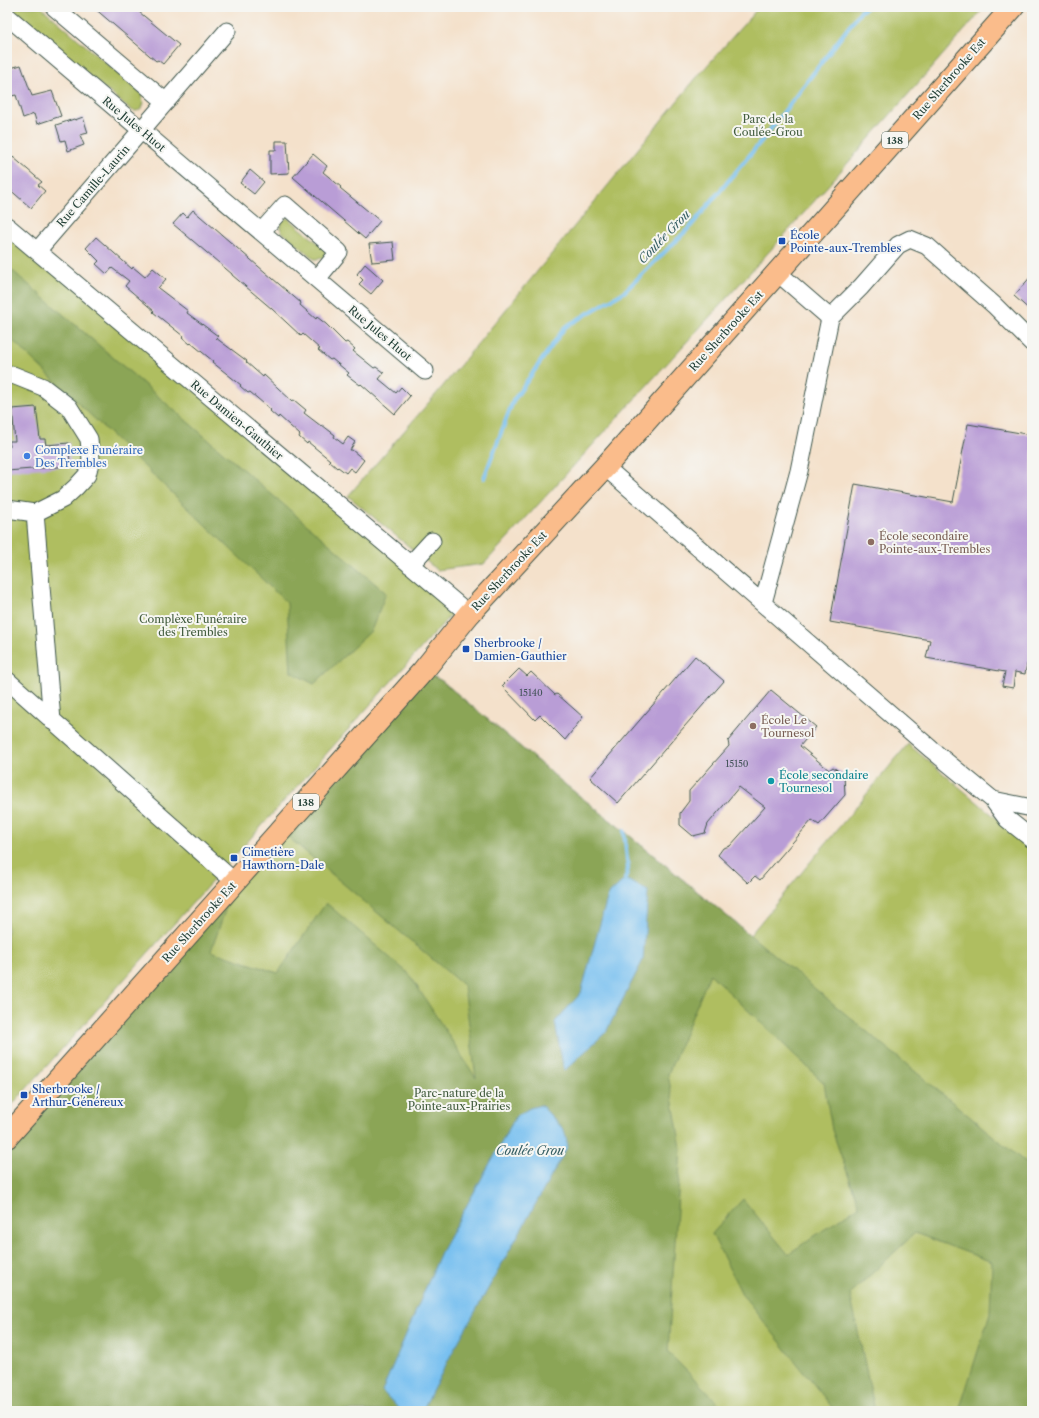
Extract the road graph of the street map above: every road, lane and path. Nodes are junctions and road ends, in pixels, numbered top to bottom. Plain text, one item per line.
1 (54, 7) edge
2 (1013, 7) edge
3 (7, 16) edge
4 (227, 31) dead end
5 (166, 102) junction
6 (142, 130) junction
7 (7, 226) edge
8 (262, 232) junction
9 (37, 251) junction
10 (778, 273) junction
11 (317, 279) junction
12 (830, 318) junction
13 (1032, 343) edge
14 (425, 371) dead end
15 (7, 376) edge
16 (605, 467) junction
17 (7, 509) edge
18 (35, 513) junction
19 (432, 541) dead end
20 (410, 566) junction
21 (763, 603) junction
22 (469, 614) junction
23 (7, 680) edge
24 (52, 721) junction
25 (993, 800) junction
26 (1032, 808) edge
27 (1032, 839) edge
28 (235, 882) junction
29 (10, 1127) edge

1 - 5 street
2 - 10 main road, Rue Sherbrooke Est / 138
3 - 6 street, Rue Jules Huot
4 - 5 street, Rue Camille-Laurin
5 - 6 street, Rue Camille-Laurin
6 - 8 street, Rue Jules Huot
6 - 9 street, Rue Camille-Laurin
7 - 9 street, Rue Damien-Gauthier
8 - 11 street, Rue Jules Huot
8 - 11 street
9 - 20 street, Rue Damien-Gauthier
10 - 12 street
10 - 16 main road, Rue Sherbrooke Est / 138
11 - 14 street, Rue Jules Huot
12 - 13 street
12 - 21 street
15 - 18 street
16 - 21 street
16 - 22 main road, Rue Sherbrooke Est / 138
17 - 18 street
18 - 24 street
19 - 20 street
20 - 22 street, Rue Damien-Gauthier
21 - 25 street
22 - 28 main road, Rue Sherbrooke Est / 138
23 - 24 street
24 - 28 street
25 - 26 street
25 - 27 street
28 - 29 main road, Rue Sherbrooke Est / 138

